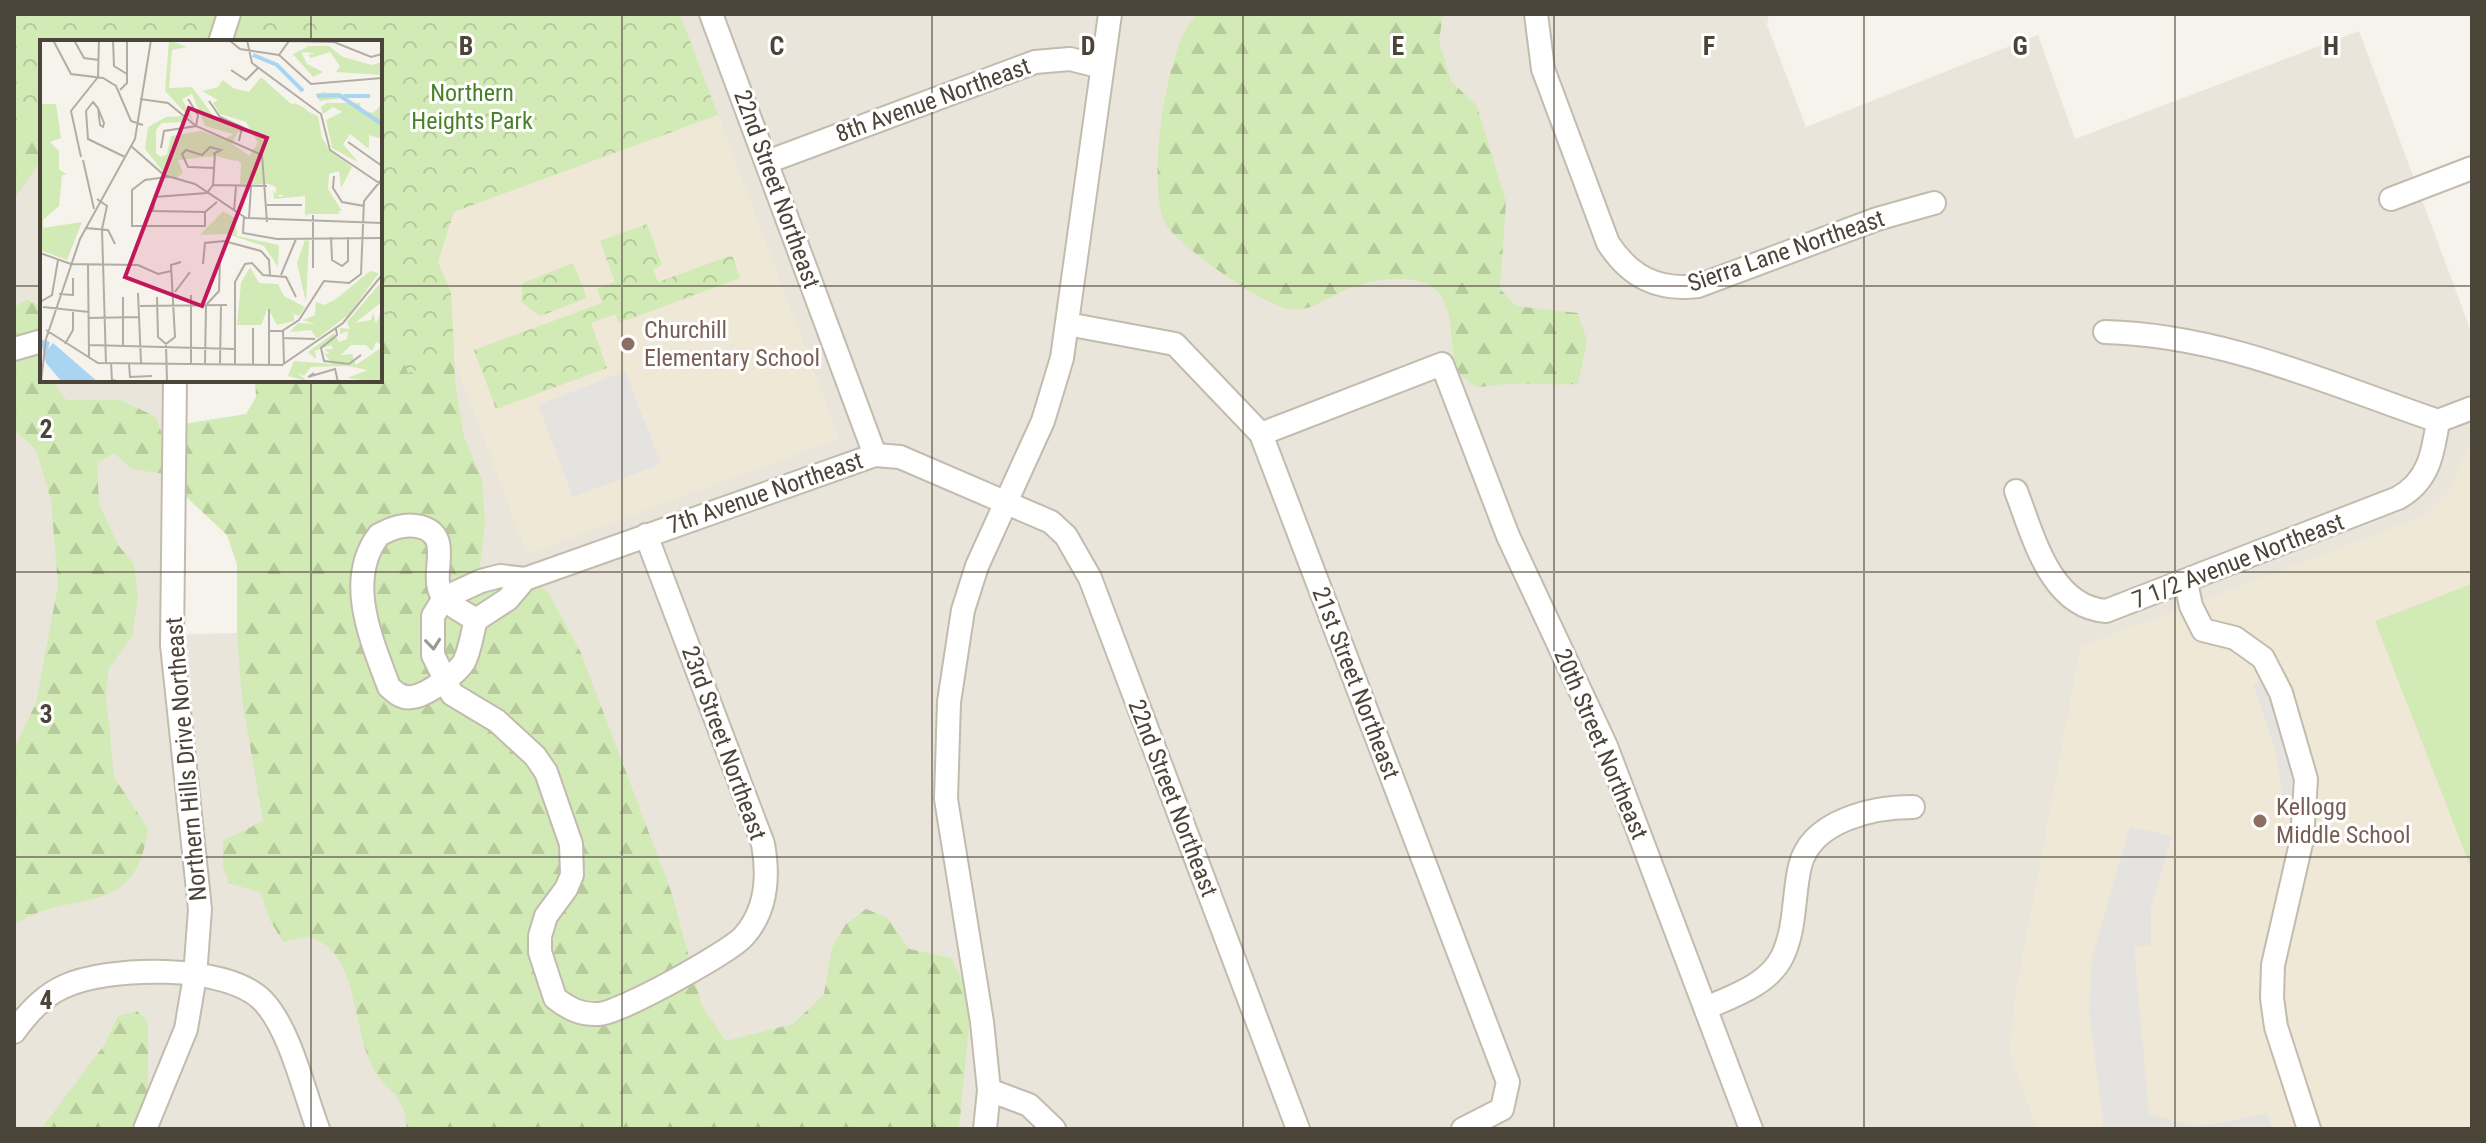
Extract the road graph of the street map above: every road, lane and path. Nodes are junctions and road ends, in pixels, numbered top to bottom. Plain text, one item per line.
1 (229, 14) edge
2 (711, 14) edge
3 (1110, 14) edge
4 (1536, 14) edge
5 (221, 40) edge
6 (1102, 67) junction
7 (767, 162) junction
8 (2472, 168) edge
9 (2391, 199) dead end
10 (1934, 203) dead end
11 (1067, 324) junction
12 (2105, 332) dead end
13 (40, 342) edge
14 (14, 349) edge
15 (175, 382) edge
16 (2472, 408) edge
17 (2438, 421) junction
18 (1261, 434) junction
19 (875, 455) junction
20 (2016, 491) dead end
21 (1005, 500) junction
22 (646, 535) junction
23 (525, 579) junction
24 (2186, 582) junction
25 (444, 598) junction
26 (476, 620) junction
27 (443, 678) junction
28 (1913, 807) dead end
29 (195, 976) junction
30 (1706, 1008) junction
31 (14, 1032) edge
32 (989, 1090) junction
33 (145, 1129) edge
34 (318, 1129) edge
35 (985, 1129) edge
36 (1054, 1129) edge
37 (1298, 1129) edge
38 (1463, 1129) edge
39 (1751, 1129) edge
40 (2309, 1129) edge

1 - 5 street
2 - 7 street, 22nd Street Northeast
3 - 6 street
4 - 10 street, Sierra Lane Northeast
6 - 7 street, 8th Avenue Northeast
6 - 11 street
7 - 19 street, 22nd Street Northeast
8 - 9 street
11 - 18 street, 21st Street Northeast
11 - 21 street
12 - 17 street
13 - 14 street
15 - 29 street, Northern Hills Drive Northeast
16 - 17 street
17 - 24 street, 7 1/2 Avenue Northeast
18 - 30 street, 20th Street Northeast
18 - 38 street, 21st Street Northeast
19 - 21 street, 7th Avenue Northeast
19 - 22 street, 7th Avenue Northeast
20 - 24 street, 7 1/2 Avenue Northeast
21 - 32 street
21 - 37 street, 22nd Street Northeast
22 - 23 street, 7th Avenue Northeast
22 - 27 street, 23rd Street Northeast
23 - 25 street
23 - 26 street
24 - 40 street
25 - 26 street
25 -> 27 street
25 - 27 street
26 - 27 street
28 - 30 street
29 - 31 street
29 - 33 street, Northern Hills Drive Northeast
29 - 34 street
30 - 39 street, 20th Street Northeast
32 - 35 street
32 - 36 street

